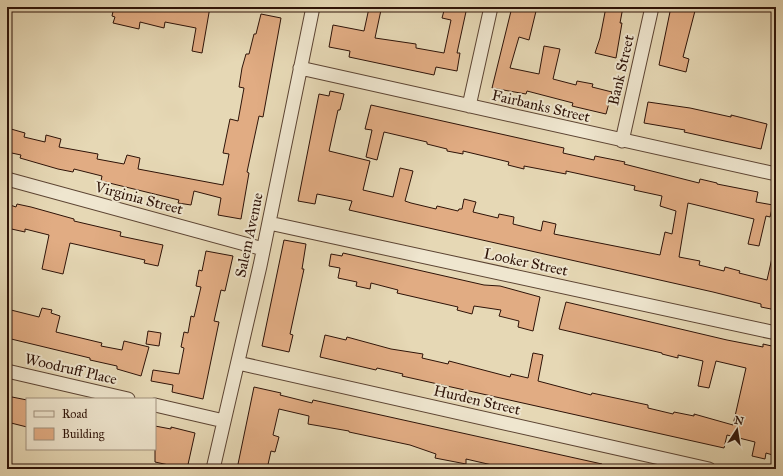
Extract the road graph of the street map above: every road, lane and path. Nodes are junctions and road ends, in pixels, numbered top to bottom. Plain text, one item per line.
1 (313, 7) edge
2 (491, 7) edge
3 (652, 7) edge
4 (300, 68) junction
5 (469, 106) junction
6 (622, 141) junction
7 (776, 174) edge
8 (7, 179) edge
9 (269, 223) junction
10 (263, 249) junction
11 (776, 332) edge
12 (238, 362) junction
13 (7, 371) edge
14 (124, 398) edge
15 (156, 405) edge
16 (224, 421) junction
17 (213, 469) edge
18 (709, 469) edge

1 - 4 street, Salem Avenue
2 - 5 street
3 - 6 street, Bank Street
4 - 5 street, Fairbanks Street
4 - 9 street, Salem Avenue
5 - 6 street, Fairbanks Street
6 - 7 street, Fairbanks Street
8 - 10 street, Virginia Street
9 - 10 street, Salem Avenue
9 - 11 street, Looker Street
10 - 12 street, Salem Avenue
12 - 16 street, Salem Avenue
12 - 18 street, Hurden Street
13 - 14 street, Woodruff Place
15 - 16 street
16 - 17 street, Salem Avenue

